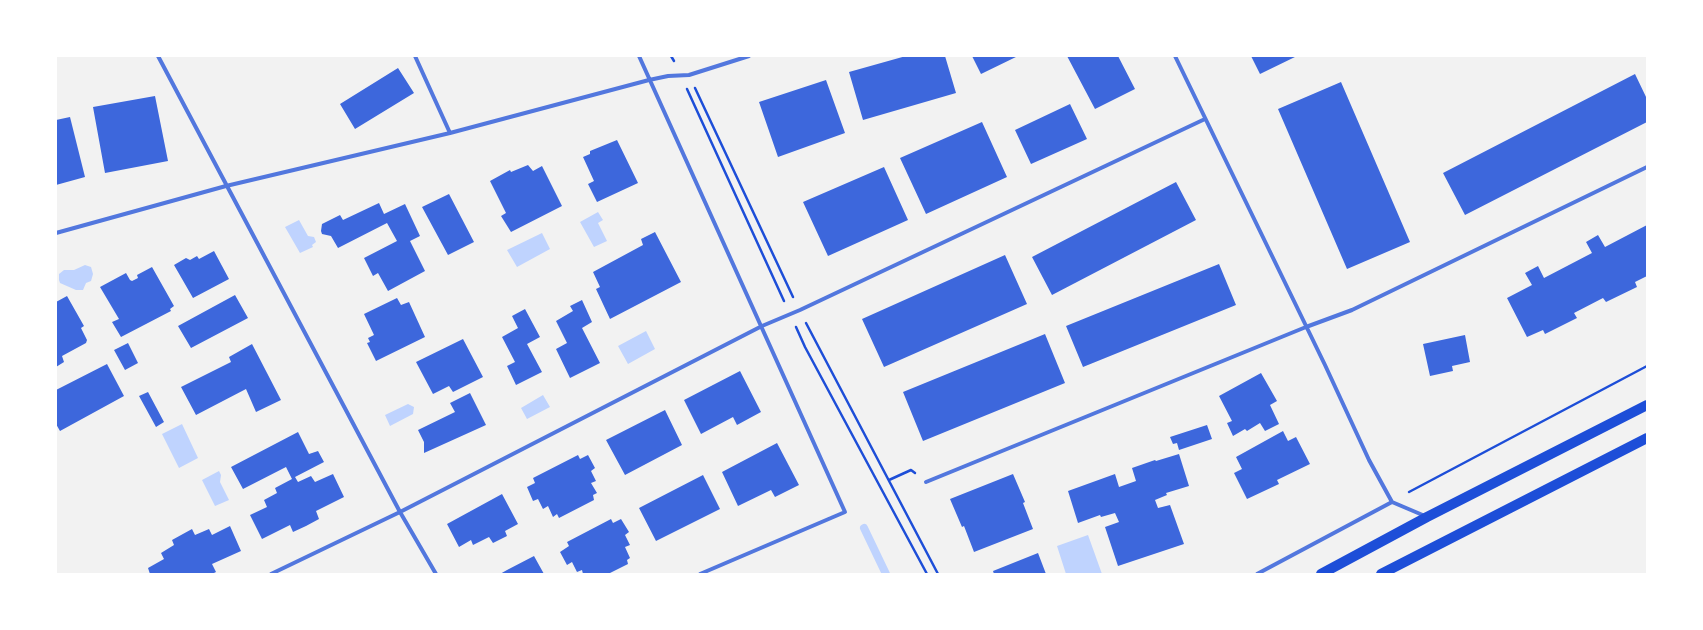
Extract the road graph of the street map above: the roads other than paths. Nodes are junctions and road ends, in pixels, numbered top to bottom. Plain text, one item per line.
1 (158, 56) edge
2 (415, 56) edge
3 (639, 56) edge
4 (749, 56) edge
5 (1175, 56) edge
6 (649, 80) junction
7 (1205, 119) junction
8 (450, 133) junction
9 (1647, 167) edge
10 (226, 186) junction
11 (56, 233) edge
12 (762, 326) junction
13 (1306, 327) junction
14 (1647, 405) edge
15 (1647, 438) edge
16 (926, 482) dead end
17 (1392, 502) junction
18 (400, 512) junction
19 (1427, 517) junction
20 (272, 574) edge
21 (436, 574) edge
22 (700, 574) edge
23 (1257, 574) edge
24 (1321, 574) edge
25 (1381, 574) edge

1 - 10 street
2 - 8 street
3 - 6 street
4 - 6 street
5 - 7 street
6 - 8 street
6 - 12 street
7 - 12 street
7 - 13 street
8 - 10 street
9 - 13 street
10 - 11 street
10 - 18 street
12 - 18 street
12 - 22 street
13 - 16 street
13 - 17 street
14 - 19 main road
15 - 25 main road
17 - 19 street
17 - 23 street
18 - 20 street
18 - 21 street
19 - 24 main road

